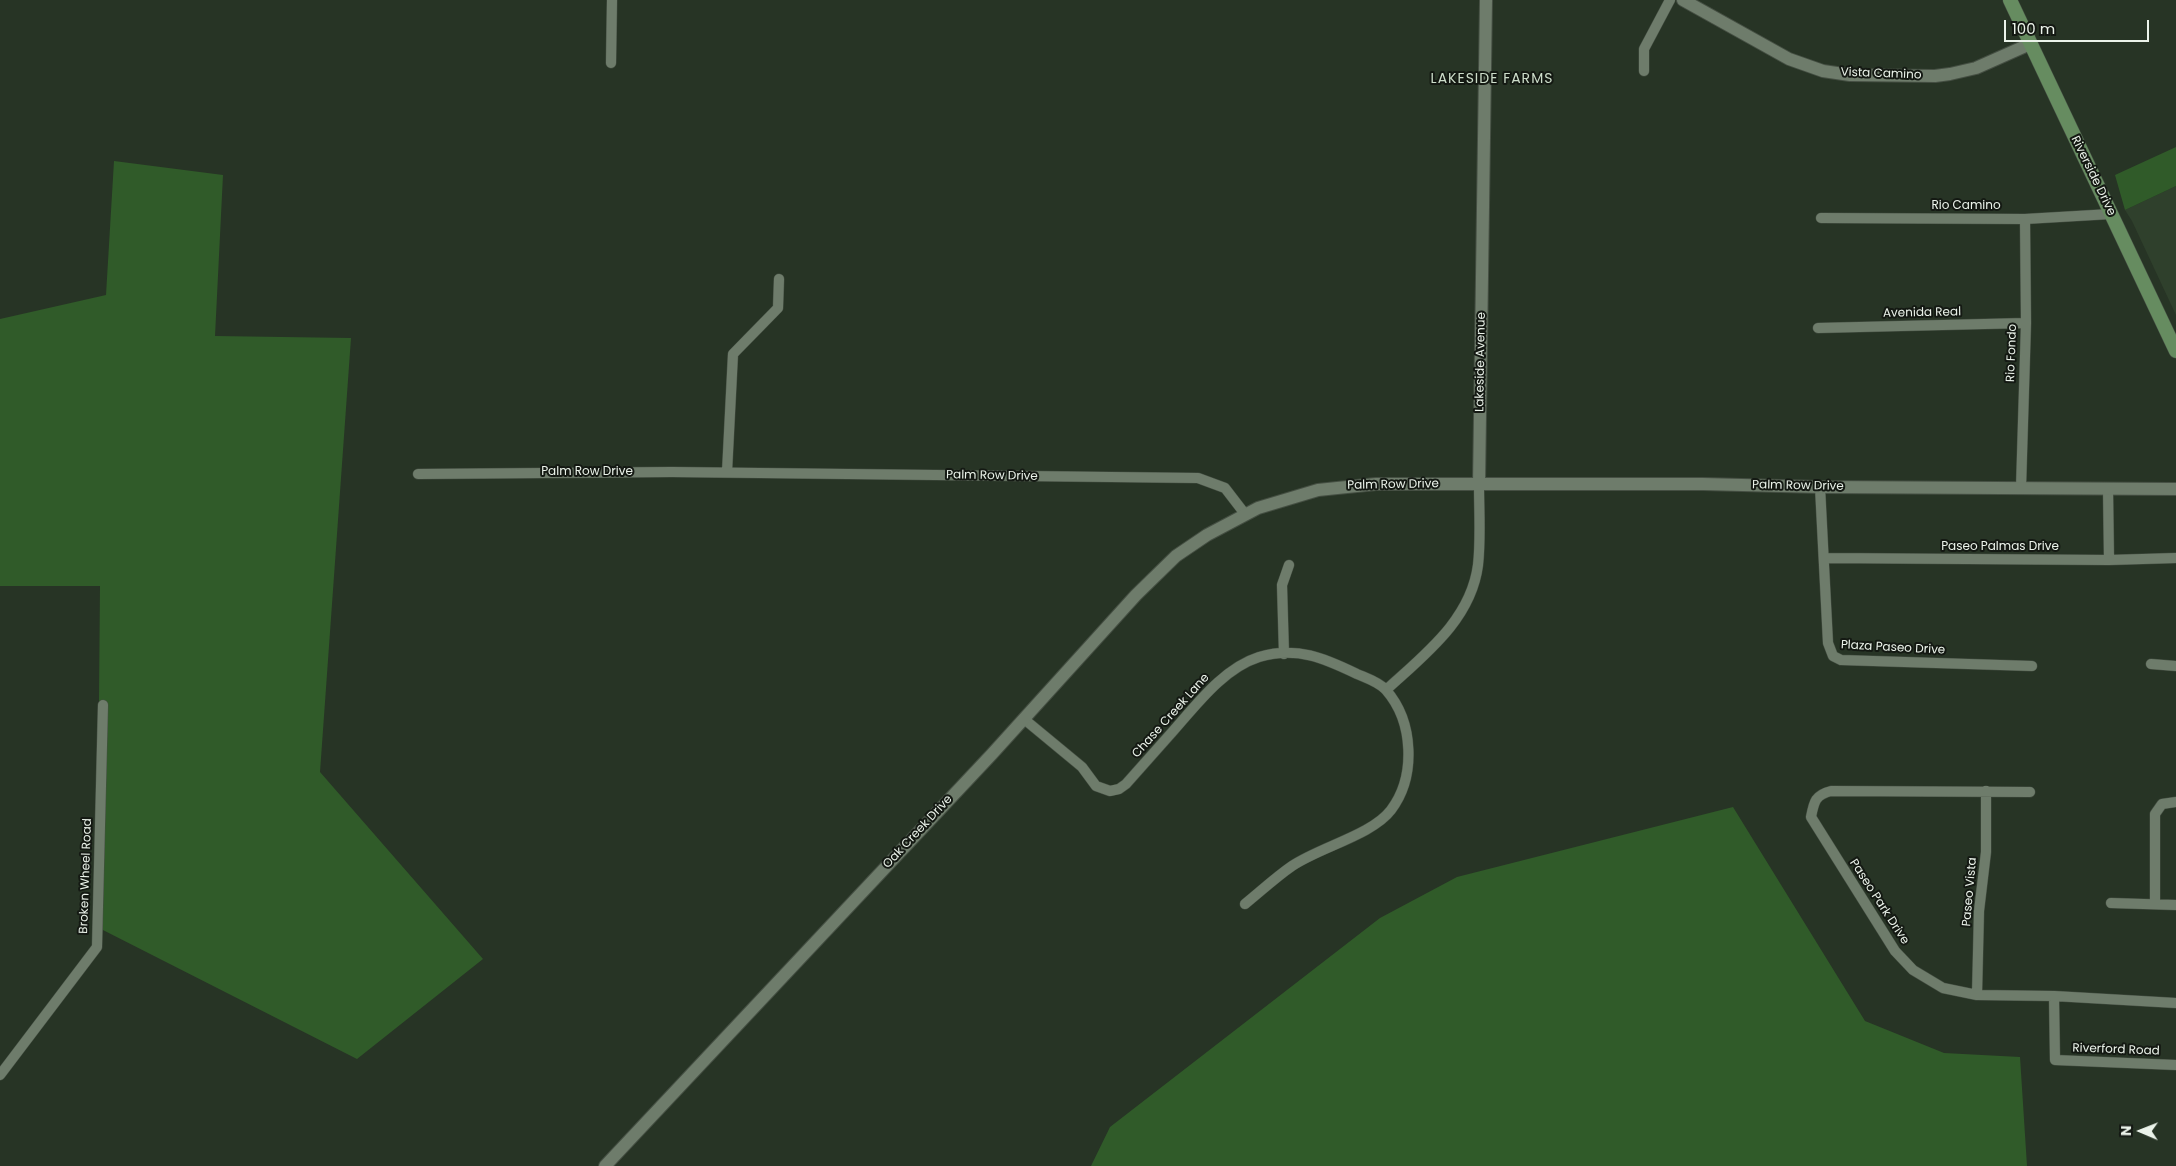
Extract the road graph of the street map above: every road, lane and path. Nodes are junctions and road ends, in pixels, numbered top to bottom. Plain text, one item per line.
1 (612, 0) edge
2 (1486, 0) edge
3 (1670, 0) edge
4 (1684, 0) edge
5 (2010, 0) edge
6 (2030, 44) junction
7 (611, 63) dead end
8 (1644, 71) dead end
9 (2111, 214) junction
10 (1821, 218) dead end
11 (2025, 219) junction
12 (780, 279) dead end
13 (2026, 323) junction
14 (1818, 328) dead end
15 (2176, 351) edge
16 (727, 472) junction
17 (418, 474) dead end
18 (1480, 484) junction
19 (1820, 487) junction
20 (2021, 488) junction
21 (2108, 488) junction
22 (2176, 489) edge
23 (1245, 514) junction
24 (1824, 558) junction
25 (2176, 558) edge
26 (2109, 560) junction
27 (1289, 565) dead end
28 (1284, 654) junction
29 (2152, 664) dead end
30 (2032, 666) dead end
31 (2176, 666) edge
32 (1386, 690) junction
33 (103, 706) dead end
34 (1024, 719) junction
35 (1986, 791) junction
36 (2030, 792) dead end
37 (2176, 802) edge
38 (2111, 903) dead end
39 (1245, 904) dead end
40 (2154, 904) junction
41 (2176, 904) edge
42 (1977, 995) junction
43 (2054, 996) junction
44 (2176, 1003) edge
45 (2176, 1064) edge
46 (0, 1075) edge
47 (605, 1166) edge

1 - 7 street
2 - 18 street, Lakeside Avenue
3 - 8 street
4 - 6 street, Vista Camino
5 - 6 main road, Riverside Drive
6 - 9 main road, Riverside Drive
9 - 11 street, Rio Camino
9 - 15 main road, Riverside Drive
10 - 11 street, Rio Camino
11 - 13 street, Rio Fondo
12 - 16 street
13 - 14 street, Avenida Real
13 - 20 street, Rio Fondo
16 - 17 street, Palm Row Drive
16 - 23 street, Palm Row Drive
18 - 19 street, Palm Row Drive
18 - 23 street, Palm Row Drive
18 - 32 street, Lakeside Avenue
19 - 20 street, Palm Row Drive
19 - 24 street, Plaza Paseo Drive
20 - 21 street, Palm Row Drive
21 - 22 street, Palm Row Drive
21 - 26 street
23 - 34 street, Oak Creek Drive
24 - 26 street, Paseo Palmas Drive
24 - 30 street, Plaza Paseo Drive
25 - 26 street, Paseo Palmas Drive
27 - 28 street
28 - 32 street, Chase Creek Lane
28 - 34 street, Chase Creek Lane
29 - 31 street
32 - 39 street
33 - 46 street, Broken Wheel Road
34 - 47 street, Oak Creek Drive
35 - 36 street, Paseo Park Drive
35 - 42 street, Paseo Vista
35 - 42 street, Paseo Park Drive
37 - 40 street
38 - 40 street
40 - 41 street
42 - 43 street, Paseo Park Drive
43 - 44 street, Paseo Park Drive
43 - 45 street, Riverford Road

